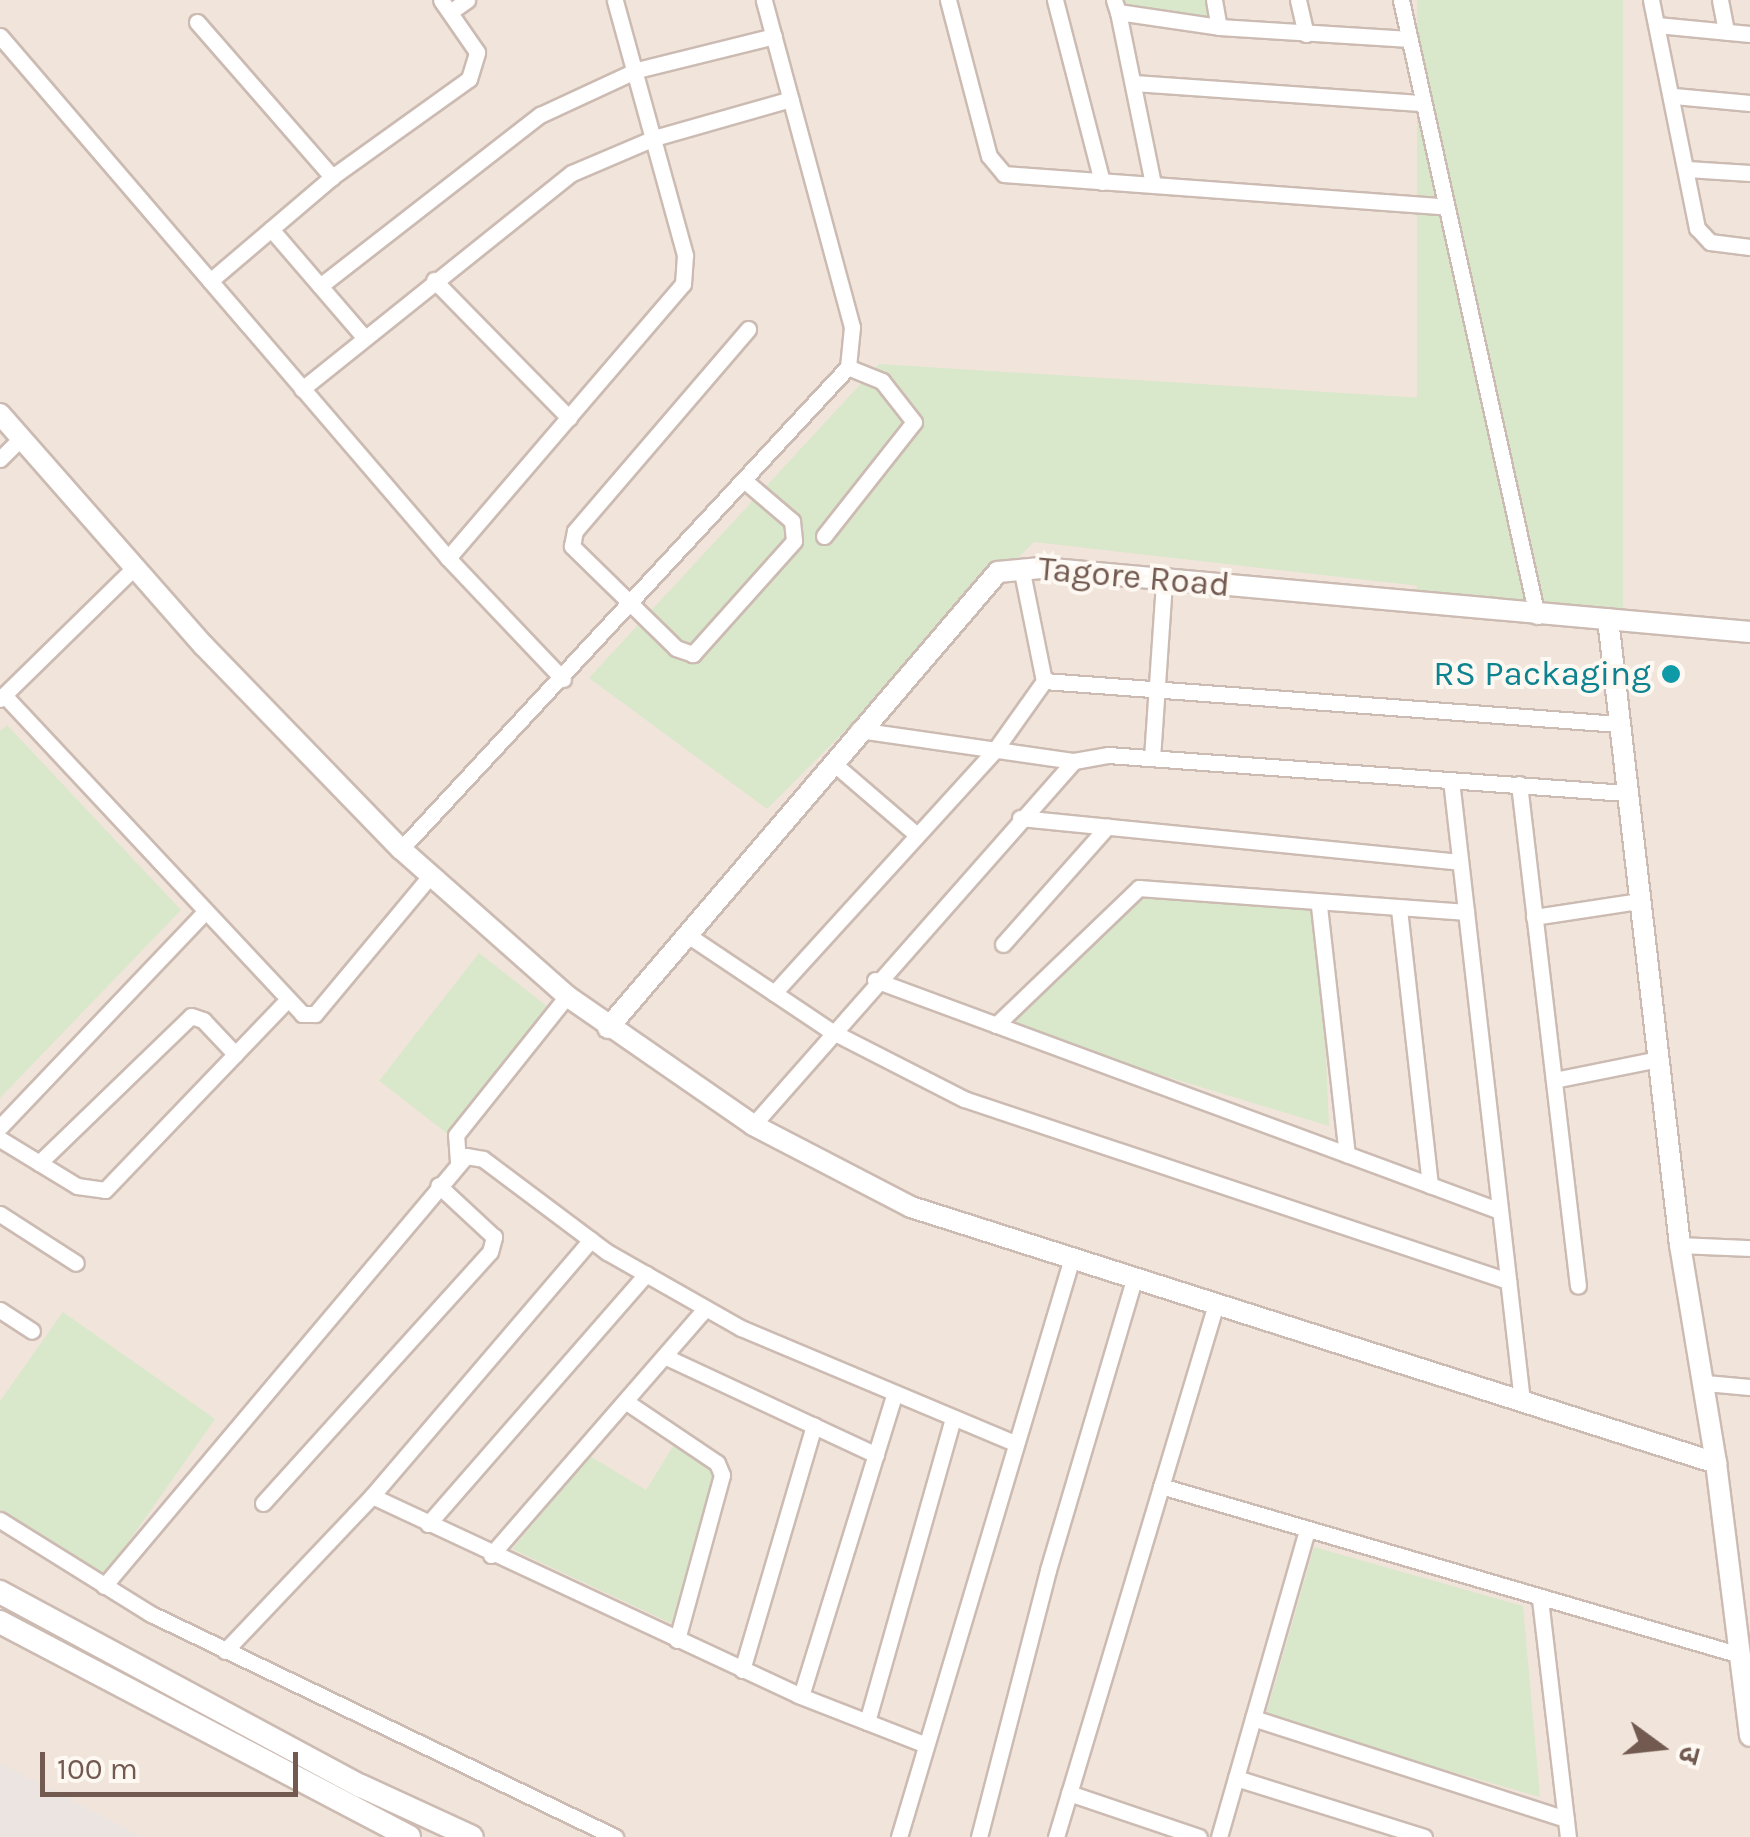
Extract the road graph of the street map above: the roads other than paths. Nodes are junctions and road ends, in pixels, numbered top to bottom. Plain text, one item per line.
1 (467, 0) edge
2 (615, 0) edge
3 (764, 0) edge
4 (948, 0) edge
5 (1055, 0) edge
6 (1214, 0) edge
7 (1298, 0) edge
8 (1401, 0) edge
9 (1651, 0) edge
10 (1720, 0) edge
11 (446, 6) edge
12 (1116, 6) edge
13 (197, 22) dead end
14 (1657, 25) junction
15 (1219, 27) junction
16 (1726, 32) junction
17 (1306, 34) junction
18 (1750, 34) edge
19 (0, 36) edge
20 (774, 36) junction
21 (1410, 39) junction
22 (637, 70) junction
23 (1134, 83) junction
24 (1674, 96) junction
25 (792, 99) junction
26 (1423, 102) junction
27 (1750, 102) edge
28 (654, 138) junction
29 (1687, 169) junction
30 (1750, 173) edge
31 (332, 176) junction
32 (1102, 182) junction
33 (1153, 184) junction
34 (1445, 206) junction
35 (271, 229) junction
36 (1750, 247) edge
37 (434, 280) junction
38 (210, 282) junction
39 (320, 286) junction
40 (748, 329) dead end
41 (364, 337) junction
42 (848, 367) junction
43 (302, 389) junction
44 (0, 414) edge
45 (569, 418) junction
46 (20, 438) junction
47 (0, 459) edge
48 (745, 481) junction
49 (824, 536) dead end
50 (448, 558) junction
51 (135, 567) junction
52 (1020, 567) junction
53 (1164, 580) junction
54 (634, 600) junction
55 (1538, 616) junction
56 (1608, 618) junction
57 (1750, 632) edge
58 (563, 679) junction
59 (1044, 682) junction
60 (1157, 688) junction
61 (2, 697) edge
62 (1619, 724) junction
63 (858, 730) junction
64 (995, 750) junction
65 (1152, 758) junction
66 (1074, 761) junction
67 (832, 762) junction
68 (1451, 780) junction
69 (1519, 784) junction
70 (1626, 793) junction
71 (1020, 818) junction
72 (1107, 827) junction
73 (917, 836) junction
74 (401, 849) junction
75 (1460, 862) junction
76 (430, 876) junction
77 (1639, 901) junction
78 (1319, 906) junction
79 (1399, 909) junction
80 (1466, 912) junction
81 (204, 913) junction
82 (1534, 917) junction
83 (686, 934) junction
84 (1003, 944) dead end
85 (874, 980) junction
86 (774, 993) junction
87 (567, 996) junction
88 (287, 1000) junction
89 (996, 1024) junction
90 (608, 1028) junction
91 (831, 1031) junction
92 (235, 1054) junction
93 (1658, 1060) junction
94 (1554, 1080) junction
95 (752, 1125) junction
96 (0, 1127) edge
97 (0, 1139) edge
98 (1347, 1154) junction
99 (458, 1162) junction
100 (39, 1163) junction
101 (1430, 1185) junction
102 (438, 1186) junction
103 (1500, 1211) junction
104 (0, 1214) edge
105 (591, 1240) junction
106 (1680, 1245) junction
107 (1750, 1248) edge
108 (1071, 1261) junction
109 (76, 1263) dead end
110 (646, 1274) junction
111 (1134, 1279) junction
112 (1508, 1280) junction
113 (1578, 1286) dead end
114 (1215, 1307) junction
115 (706, 1308) junction
116 (0, 1310) edge
117 (32, 1331) dead end
118 (664, 1356) junction
119 (1704, 1383) junction
120 (1750, 1387) edge
121 (894, 1395) junction
122 (625, 1401) junction
123 (1522, 1401) junction
124 (953, 1418) junction
125 (814, 1426) junction
126 (1014, 1444) junction
127 (876, 1454) junction
128 (1716, 1462) junction
129 (1161, 1486) junction
130 (372, 1496) junction
131 (263, 1503) dead end
132 (0, 1520) edge
133 (428, 1524) junction
134 (1307, 1530) junction
135 (491, 1554) junction
136 (104, 1586) junction
137 (0, 1592) edge
138 (1540, 1599) junction
139 (0, 1622) edge
140 (677, 1640) junction
141 (224, 1652) junction
142 (1740, 1655) junction
143 (742, 1670) junction
144 (801, 1696) junction
145 (1253, 1718) junction
146 (866, 1722) junction
147 (1750, 1736) edge
148 (924, 1744) junction
149 (1236, 1778) junction
150 (1069, 1793) junction
151 (1566, 1819) junction
152 (409, 1837) edge
153 (472, 1837) edge
154 (615, 1837) edge
155 (898, 1837) edge
156 (980, 1837) edge
157 (1056, 1837) edge
158 (1198, 1837) edge
159 (1219, 1837) edge
160 (1424, 1837) edge
161 (1568, 1837) edge

1 - 11 street
2 - 22 street
3 - 20 street
4 - 32 street
5 - 32 street
6 - 15 street
7 - 17 street
8 - 21 street
9 - 14 street
10 - 16 street
11 - 31 street
12 - 15 street
12 - 23 street
13 - 31 street
14 - 16 street
14 - 24 street
15 - 17 street
16 - 18 street
17 - 21 street
19 - 38 street
20 - 22 street
20 - 25 street
21 - 26 street
22 - 28 street
22 - 39 street
23 - 26 street
23 - 33 street
24 - 27 street
24 - 29 street
25 - 28 street
25 - 42 street
26 - 34 street
28 - 37 street
28 - 45 street
29 - 30 street
29 - 36 street
31 - 35 street
32 - 33 street
33 - 34 street
34 - 55 street
35 - 38 street
35 - 39 street
37 - 41 street
37 - 45 street
38 - 43 street
39 - 41 street
40 - 54 street
41 - 43 street
42 - 48 street
42 - 49 street
43 - 50 street
44 - 46 street
45 - 50 street
46 - 47 street
46 - 51 street
48 - 54 street
48 - 54 street
50 - 58 street
51 - 61 street
51 - 74 street
52 - 53 street, Tagore Road
52 - 59 street
52 - 63 street, Tagore Road
53 - 55 street, Tagore Road
53 - 60 street
54 - 58 street
55 - 56 street, Tagore Road
56 - 57 street, Tagore Road
56 - 62 street
58 - 74 street
59 - 60 street
59 - 64 street
60 - 62 street
60 - 65 street
61 - 81 street
62 - 70 street
63 - 64 street
63 - 67 street, Tagore Road
64 - 66 street
64 - 73 street
65 - 66 street
65 - 68 street
66 - 71 street
67 - 73 street
67 - 83 street, Tagore Road
68 - 69 street
68 - 75 street
69 - 70 street
69 - 82 street
70 - 77 street
71 - 72 street
71 - 85 street
72 - 75 street
72 - 84 street
73 - 86 street
74 - 76 street
75 - 80 street
76 - 87 street
76 - 88 street
77 - 82 street
77 - 93 street
78 - 79 street
78 - 89 street
78 - 98 street
79 - 80 street
79 - 101 street
80 - 103 street
81 - 88 street
81 - 96 street
82 - 94 street
83 - 86 street
83 - 90 street, Tagore Road
85 - 89 street
85 - 91 street
86 - 91 street
87 - 90 street
87 - 99 street
88 - 92 street
89 - 98 street
90 - 95 street
91 - 95 street
91 - 112 street
92 - 100 street
92 - 100 street
93 - 94 street
93 - 106 street
94 - 113 street
95 - 108 street
97 - 100 street
98 - 101 street
99 - 102 street
99 - 105 street
101 - 103 street
102 - 131 street
102 - 136 street
103 - 112 street
104 - 109 street
105 - 110 street
105 - 130 street
106 - 107 street
106 - 119 street
108 - 111 street
108 - 126 street
110 - 115 street
110 - 133 street
111 - 114 street
111 - 156 street
112 - 123 street
114 - 123 street
114 - 129 street
115 - 118 street
115 - 121 street
116 - 117 street
118 - 122 street
118 - 125 street
119 - 120 street
119 - 128 street
121 - 124 street
121 - 127 street
122 - 135 street
122 - 140 street
123 - 128 street
124 - 126 street
124 - 146 street
125 - 127 street
125 - 143 street
126 - 148 street
127 - 144 street
128 - 142 street
129 - 134 street
129 - 150 street
130 - 133 street
130 - 141 street
132 - 136 street
133 - 135 street
134 - 138 street
134 - 145 street
135 - 140 street
136 - 141 street
137 - 153 main road
138 - 142 street
138 - 151 street
139 - 152 main road
140 - 143 street
141 - 154 street
142 - 147 street
143 - 144 street
144 - 146 street
145 - 149 street
145 - 151 street
146 - 148 street
148 - 155 street
149 - 159 street
149 - 160 street
150 - 157 street
150 - 158 street
151 - 161 street

